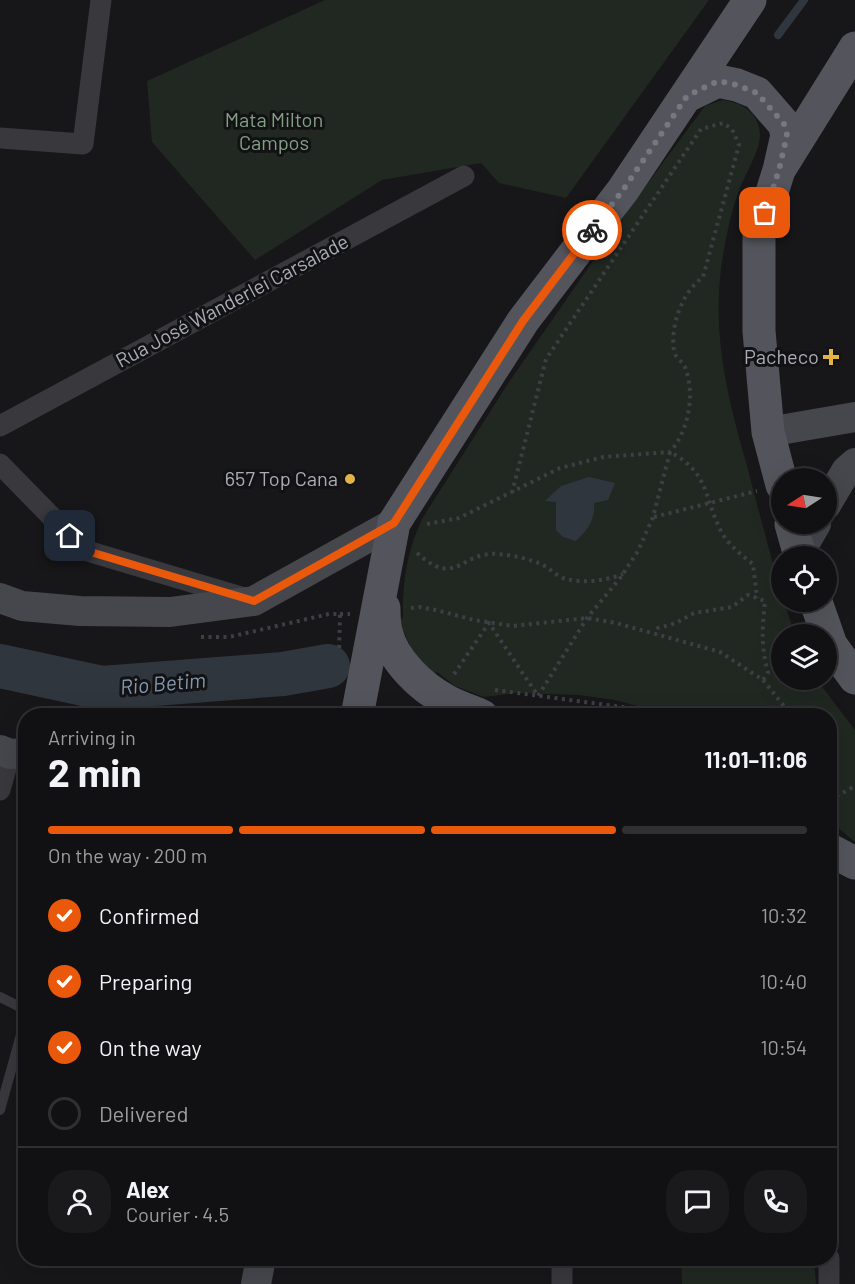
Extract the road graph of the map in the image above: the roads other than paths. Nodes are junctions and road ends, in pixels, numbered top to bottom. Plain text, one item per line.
1 (101, 0) edge
2 (750, 0) edge
3 (855, 48) edge
4 (687, 96) junction
5 (0, 138) edge
6 (779, 170) junction
7 (464, 176) dead end
8 (852, 414) edge
9 (0, 426) edge
10 (768, 432) junction
11 (0, 464) edge
12 (852, 467) edge
13 (777, 468) edge
14 (837, 489) edge
15 (394, 523) junction
16 (0, 598) edge
17 (254, 601) junction
18 (381, 604) junction
19 (819, 612) edge
20 (855, 678) edge
21 (359, 708) edge
22 (463, 708) edge
23 (12, 752) edge
24 (0, 790) edge
25 (837, 854) edge
26 (855, 863) edge
27 (0, 997) edge
28 (18, 1006) edge
29 (18, 1046) edge
30 (0, 1110) edge
31 (259, 1266) edge
32 (562, 1266) edge
33 (829, 1266) edge
34 (256, 1284) edge
35 (562, 1284) edge
36 (829, 1284) edge

1 - 5 street
2 - 4 main road
3 - 6 main road
4 - 6 main road
4 - 15 main road
6 - 10 main road
7 - 9 street, Rua José Wanderlei Carsalade
8 - 10 main road
10 - 13 main road
11 - 17 street
12 - 14 main road
15 - 17 main road
15 - 18 main road
16 - 17 main road
18 - 21 main road
18 - 22 main road
19 - 20 main road
23 - 24 street
25 - 26 main road
27 - 28 lane
29 - 30 lane
31 - 34 main road
32 - 35 street
33 - 36 street

